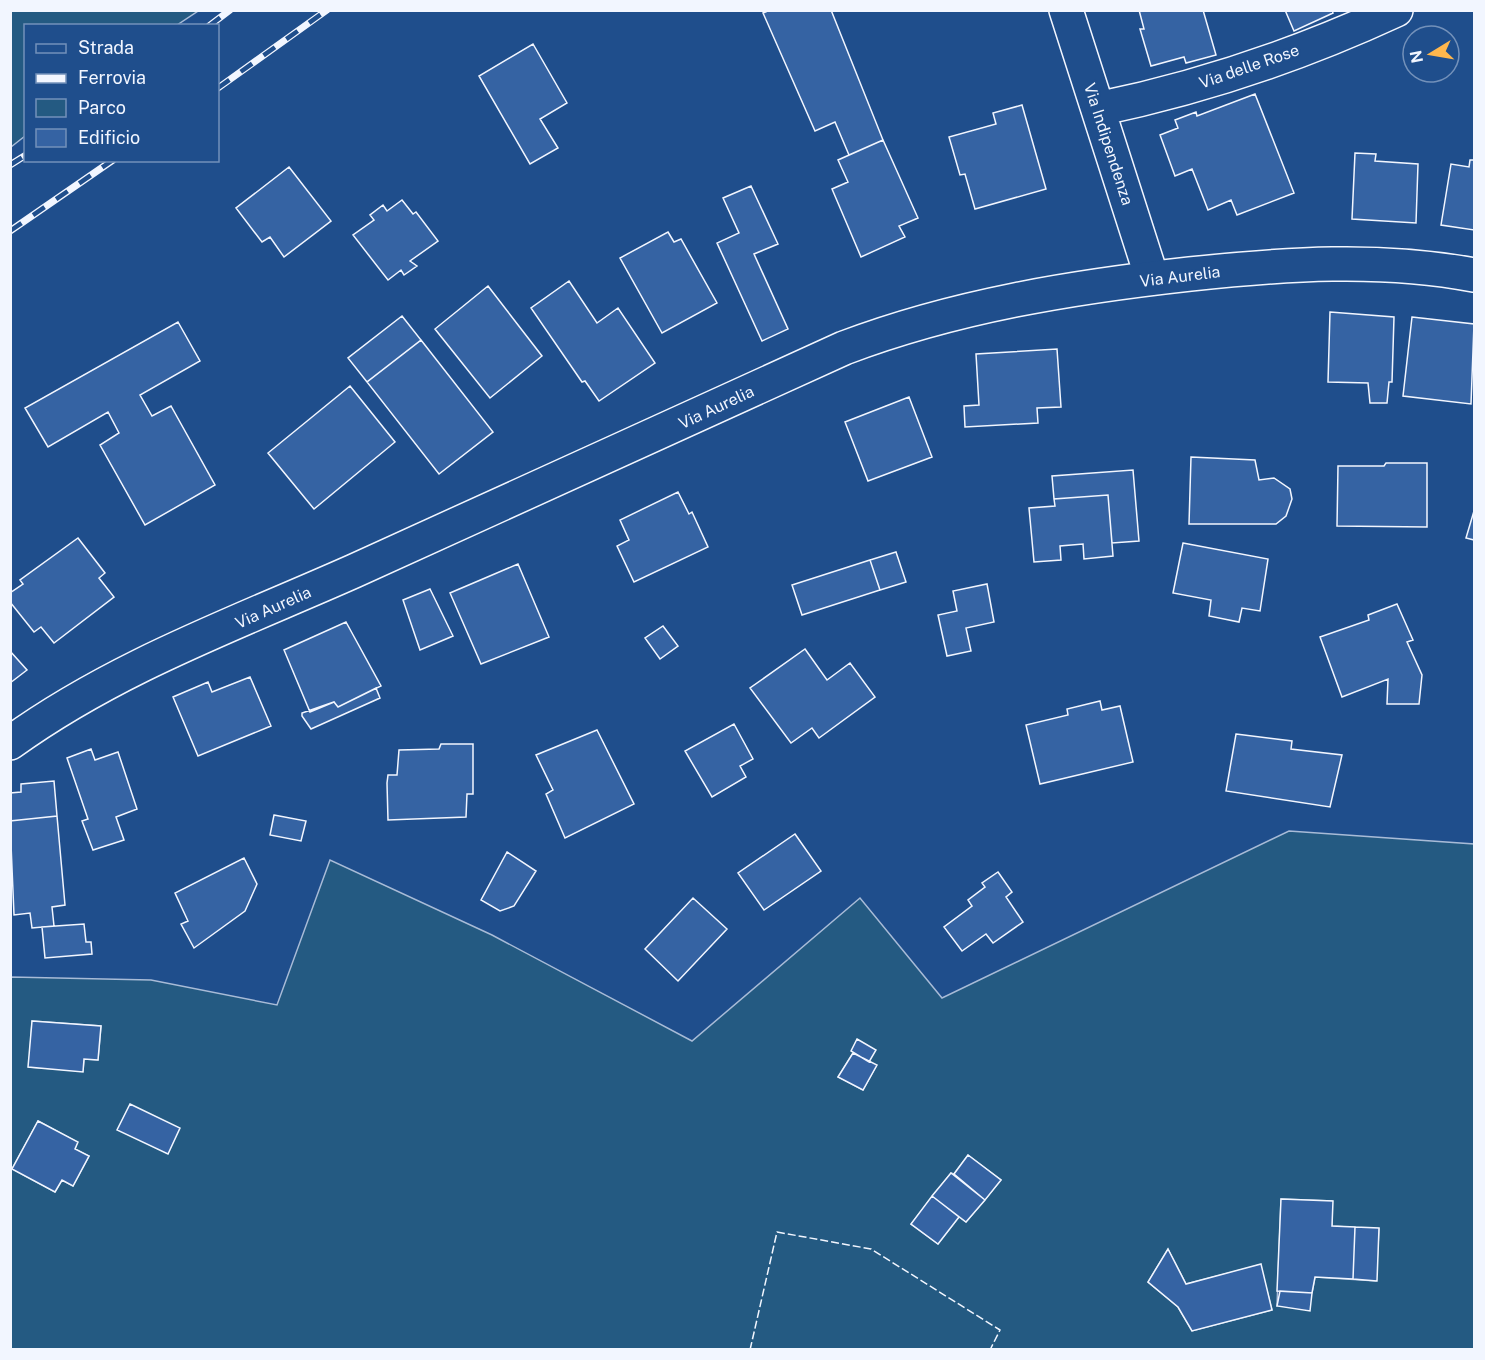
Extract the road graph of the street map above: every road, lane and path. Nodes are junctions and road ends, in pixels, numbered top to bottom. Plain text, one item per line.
1 (1066, 10) edge
2 (1396, 10) edge
3 (1098, 109) junction
4 (1474, 275) edge
5 (1152, 278) junction
6 (10, 743) edge

1 - 3 main road, Via Indipendenza
2 - 3 main road, Via delle Rose
3 - 5 main road, Via Indipendenza
4 - 5 main road, Via Aurelia
5 - 6 main road, Via Aurelia

